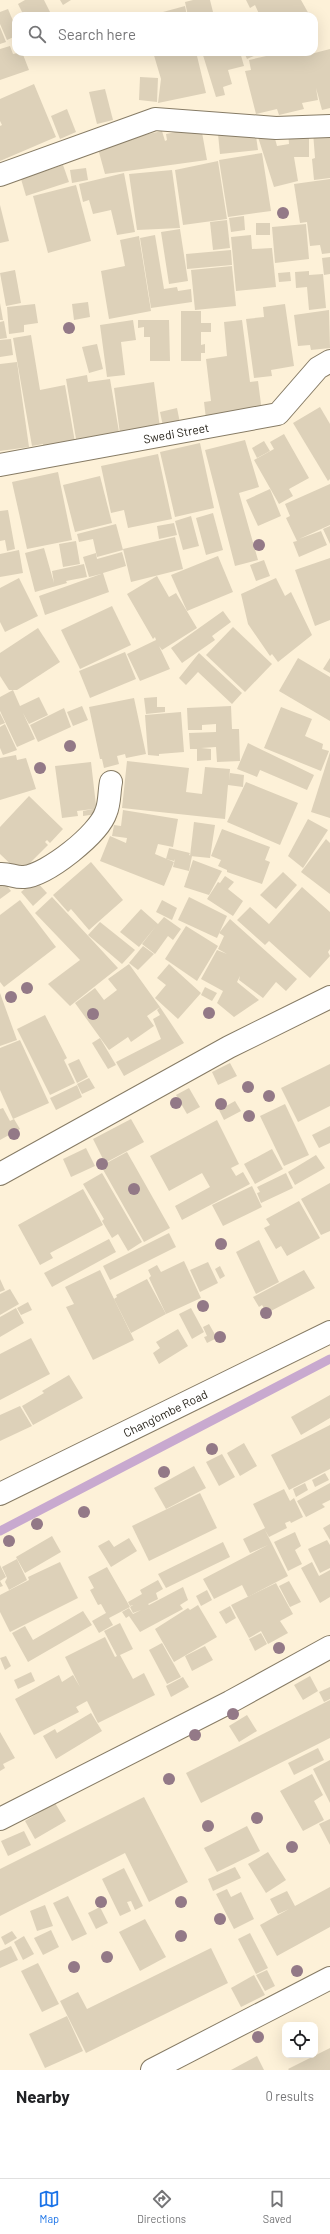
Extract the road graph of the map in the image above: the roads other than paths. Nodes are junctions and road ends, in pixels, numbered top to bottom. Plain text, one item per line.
1 (330, 126) edge
2 (0, 175) edge
3 (330, 361) edge
4 (0, 465) edge
5 (111, 782) dead end
6 (0, 874) edge
7 (330, 997) edge
8 (0, 1174) edge
9 (330, 1332) edge
10 (0, 1494) edge
11 (330, 1646) edge
12 (0, 1819) edge
13 (330, 1978) edge
14 (152, 2070) edge

1 - 2 street
3 - 4 street, Swedi Street
5 - 6 street
7 - 8 street
9 - 10 street, Chang'ombe Road
11 - 12 street
13 - 14 street

